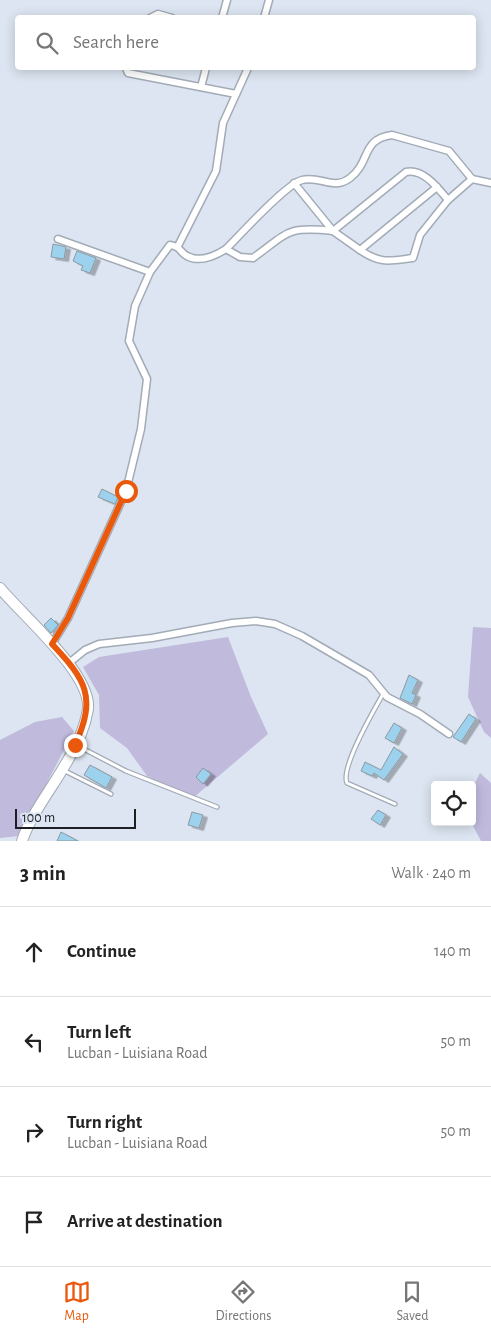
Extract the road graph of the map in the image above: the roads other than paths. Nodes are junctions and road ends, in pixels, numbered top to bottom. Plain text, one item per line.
1 (226, 0) edge
2 (269, 0) edge
3 (223, 15) edge
4 (265, 15) edge
5 (127, 70) edge
6 (205, 70) edge
7 (247, 70) edge
8 (201, 87) junction
9 (236, 94) junction
10 (472, 179) junction
11 (294, 183) junction
12 (491, 183) edge
13 (437, 187) junction
14 (448, 200) junction
15 (333, 231) junction
16 (58, 239) dead end
17 (178, 246) junction
18 (226, 249) junction
19 (360, 250) junction
20 (150, 272) junction
21 (0, 588) edge
22 (52, 644) junction
23 (69, 663) junction
24 (383, 693) junction
25 (449, 734) dead end
26 (75, 745) junction
27 (62, 770) junction
28 (111, 794) dead end
29 (395, 804) dead end
30 (217, 807) dead end
31 (22, 841) edge

1 - 3 street
2 - 4 street
5 - 8 street
6 - 8 street
7 - 9 street
8 - 9 street
9 - 17 street
10 - 11 street
10 - 12 street
10 - 14 street
11 - 15 street
11 - 18 street
13 - 14 street
13 - 15 street
13 - 19 street
14 - 19 street
15 - 18 street
15 - 19 street
16 - 20 street
17 - 18 street
17 - 20 street
20 - 22 street
21 - 22 main road
22 - 23 main road
23 - 24 street
23 - 26 main road
24 - 25 street
24 - 29 lane
26 - 27 main road
26 - 30 lane
27 - 28 lane
27 - 31 main road

